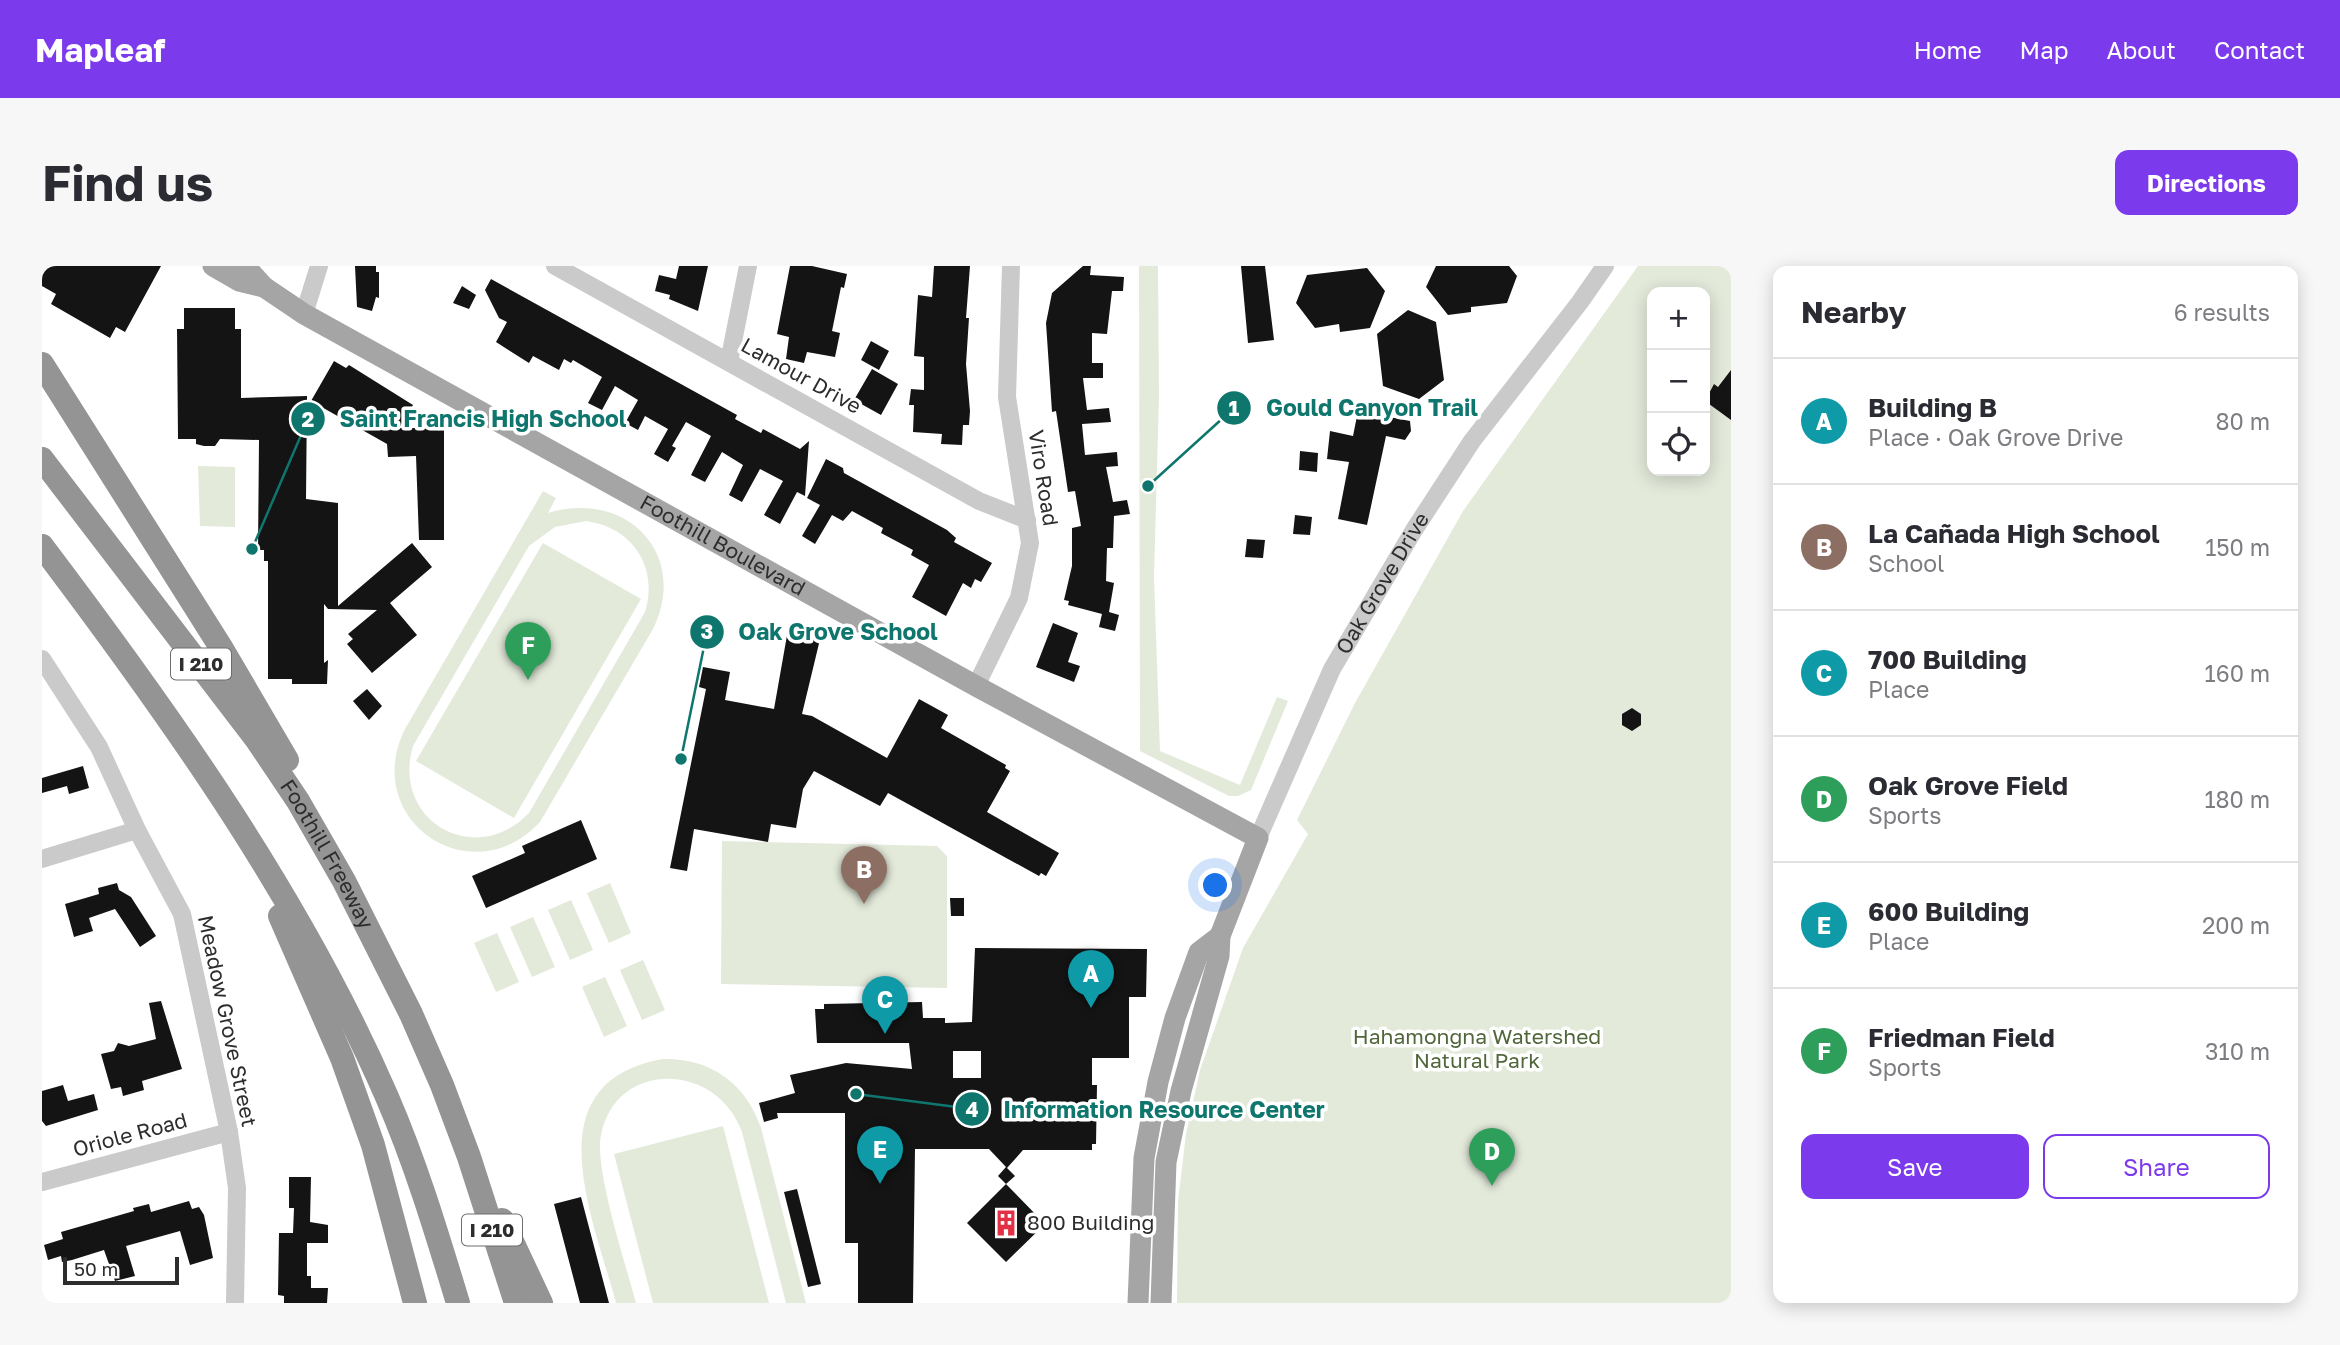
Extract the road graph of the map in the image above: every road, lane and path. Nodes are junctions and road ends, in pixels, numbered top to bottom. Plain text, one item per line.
1 (213, 266) edge
2 (245, 266) edge
3 (320, 266) edge
4 (555, 266) edge
5 (748, 266) edge
6 (1012, 266) edge
7 (1605, 266) edge
8 (264, 287) junction
9 (304, 314) junction
10 (729, 362) junction
11 (42, 365) edge
12 (42, 459) edge
13 (1027, 520) junction
14 (48, 555) edge
15 (42, 659) edge
16 (976, 686) junction
17 (137, 830) junction
18 (1258, 838) junction
19 (255, 850) junction
20 (42, 859) edge
21 (344, 881) junction
22 (1220, 936) junction
23 (229, 1132) junction
24 (469, 1157) junction
25 (42, 1182) edge
26 (235, 1303) edge
27 (415, 1303) edge
28 (457, 1303) edge
29 (516, 1303) edge
30 (541, 1303) edge
31 (1138, 1303) edge
32 (1161, 1303) edge

1 - 8 main road, Foothill Boulevard
2 - 8 main road, Foothill Boulevard
3 - 9 street
4 - 10 street, Lamour Drive
5 - 10 street
6 - 13 street, Viro Road
7 - 18 street, Oak Grove Drive
8 - 9 main road, Foothill Boulevard
9 - 16 main road, Foothill Boulevard
10 - 13 street, Lamour Drive
11 - 21 highway
12 - 21 highway, Foothill Freeway / I 210
13 - 16 street, Viro Road
14 - 19 highway, I 210
15 - 17 street, Meadow Grove Street
16 - 18 main road, Foothill Boulevard
17 - 20 street
17 - 23 street, Meadow Grove Street
18 - 22 main road, Oak Grove Drive
19 - 27 highway
19 - 28 highway, I 210
21 - 24 highway, Foothill Freeway / I 210
22 - 31 main road, Oak Grove Drive
22 - 32 main road, Oak Grove Drive
23 - 25 street, Oriole Road
23 - 26 street, Meadow Grove Street
24 - 29 highway, Foothill Freeway / I 210
24 - 30 highway

